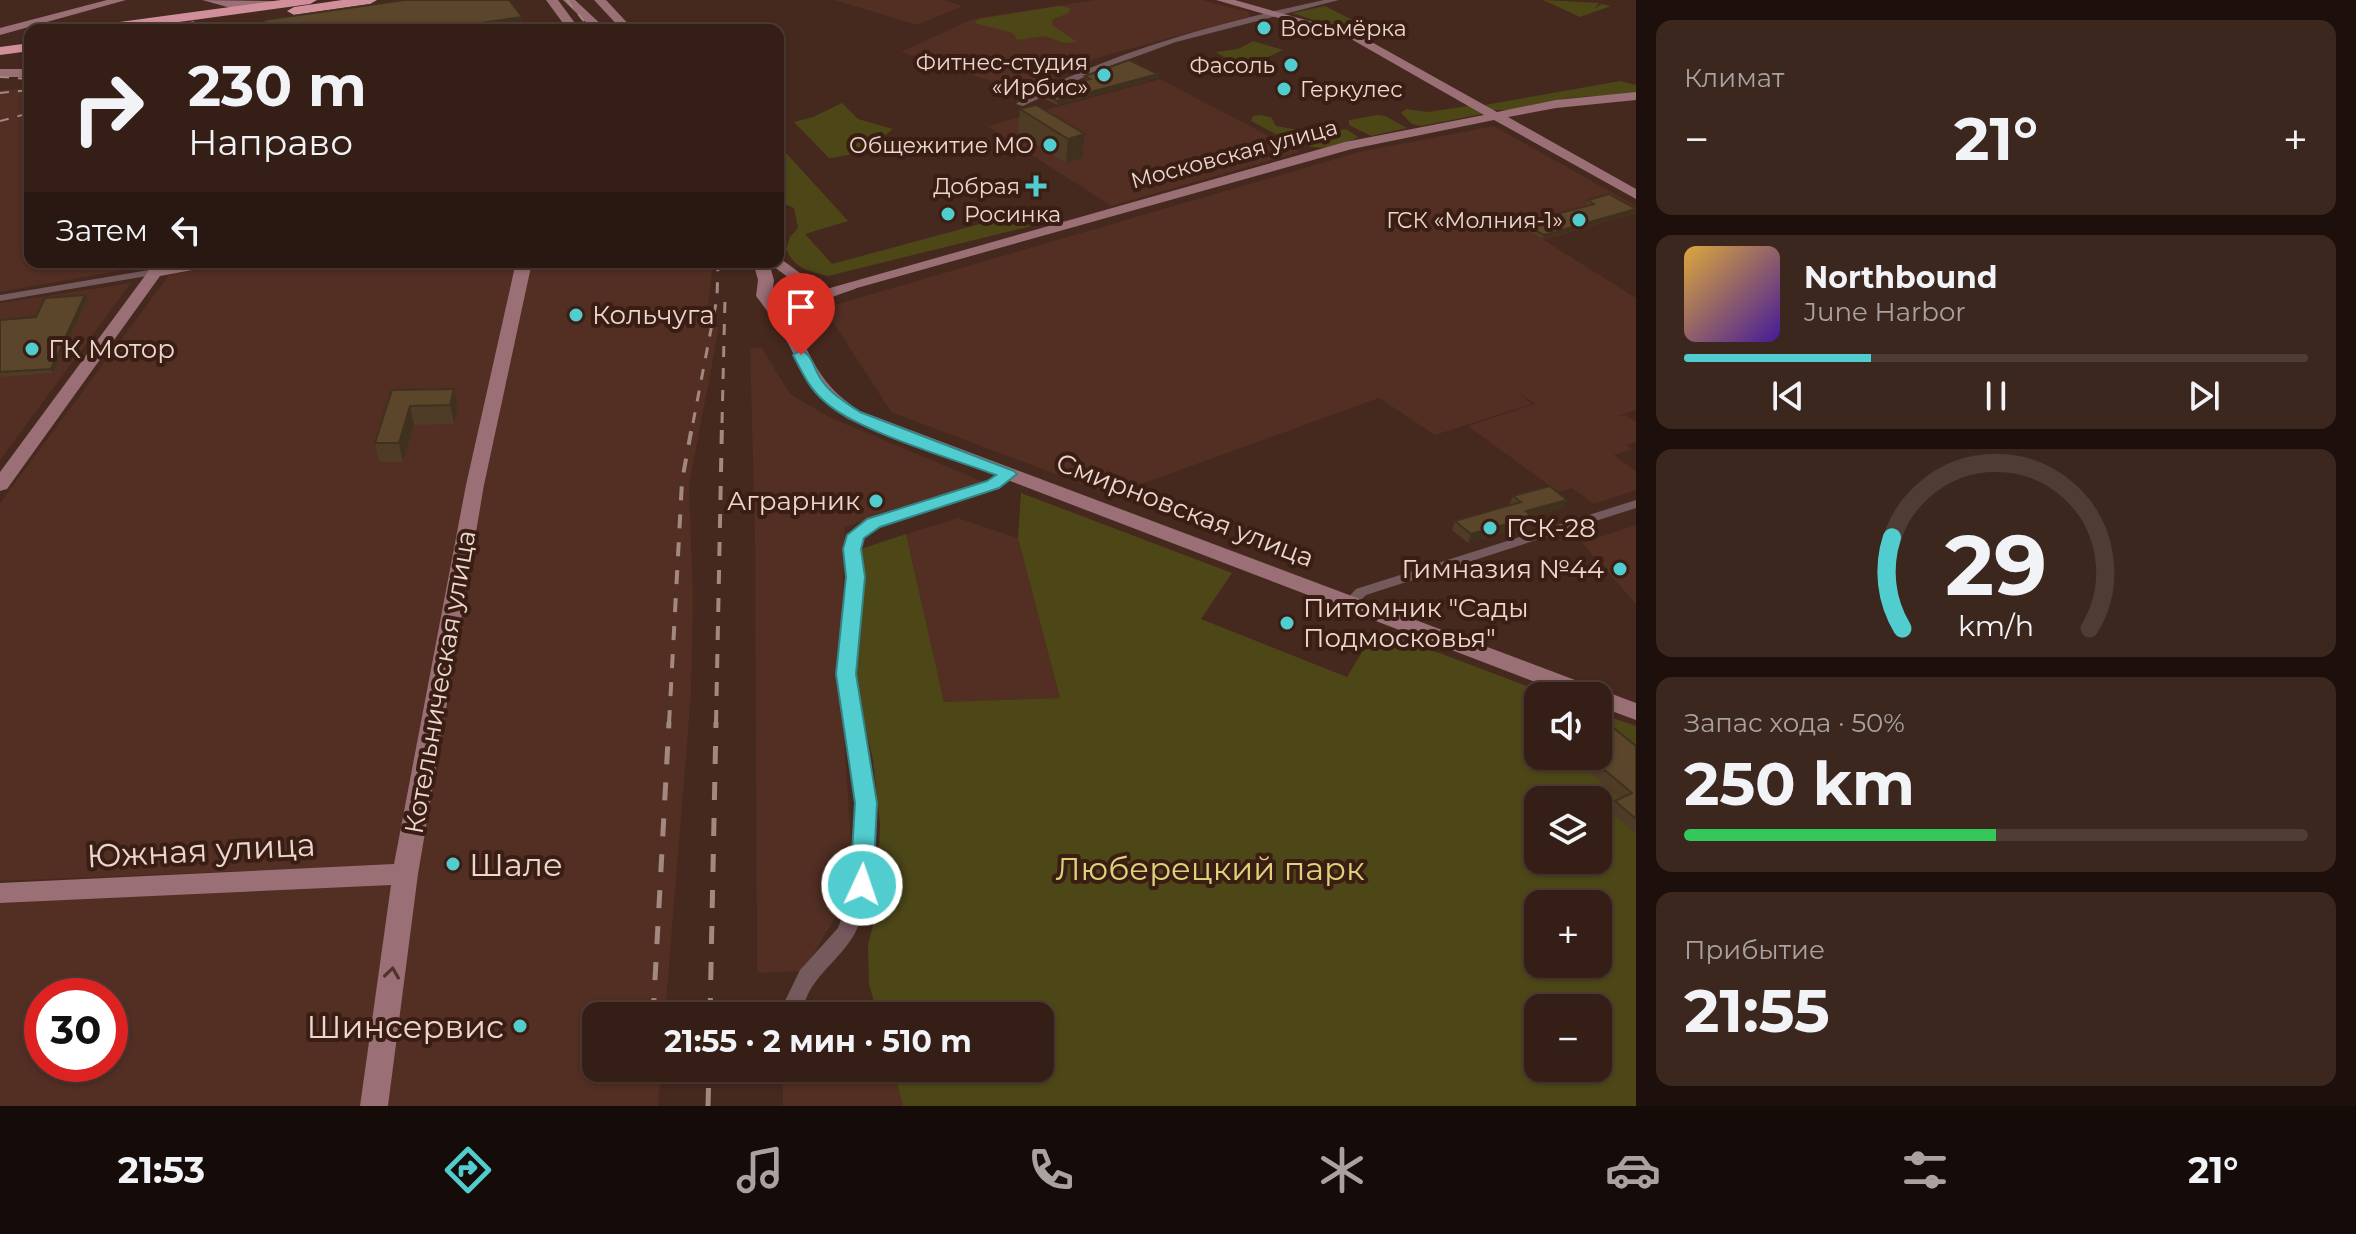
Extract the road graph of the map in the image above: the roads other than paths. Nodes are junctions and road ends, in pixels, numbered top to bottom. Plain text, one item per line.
1 (120, 0) edge
2 (208, 0) edge
3 (310, 0) edge
4 (370, 0) edge
5 (543, 0) edge
6 (552, 0) edge
7 (569, 0) edge
8 (616, 0) edge
9 (1222, 0) edge
10 (1335, 0) edge
11 (597, 1) edge
12 (279, 4) junction
13 (1278, 14) junction
14 (30, 24) edge
15 (134, 24) edge
16 (193, 24) edge
17 (559, 24) edge
18 (570, 24) edge
19 (595, 24) edge
20 (612, 24) edge
21 (622, 24) edge
22 (24, 26) edge
23 (0, 32) edge
24 (24, 39) edge
25 (0, 42) edge
26 (24, 48) edge
27 (0, 51) edge
28 (1636, 96) edge
29 (1020, 104) dead end
30 (1496, 116) junction
31 (1636, 195) edge
32 (177, 268) edge
33 (523, 268) edge
34 (762, 268) edge
35 (784, 268) edge
36 (155, 272) junction
37 (801, 281) junction
38 (851, 285) junction
39 (767, 296) junction
40 (0, 298) edge
41 (812, 301) junction
42 (791, 334) junction
43 (1008, 474) junction
44 (0, 485) edge
45 (1636, 504) edge
46 (1350, 603) junction
47 (1557, 682) edge
48 (1612, 703) edge
49 (1636, 712) edge
50 (405, 874) junction
51 (0, 893) edge
52 (794, 1002) edge
53 (374, 1106) edge

1 - 14 street
2 - 12 street
3 - 12 highway
4 - 16 highway
5 - 17 street
6 - 18 street
7 - 19 street
8 - 11 street
9 - 13 street
10 - 13 street
11 - 20 street
11 - 21 street
12 - 15 highway
13 - 29 street
13 - 30 street
22 - 23 street
24 - 25 highway
26 - 27 highway
28 - 30 street, Московская улица
30 - 31 street
30 - 38 street, Московская улица
32 - 36 street
33 - 50 street, Котельническая улица
34 - 39 street, Смирновская улица
35 - 37 street
36 - 40 street
36 - 44 street
37 - 38 street, Московская улица
37 - 39 street
37 - 41 street
38 - 41 street, Московская улица
39 - 41 street
39 - 42 street, Смирновская улица
41 - 42 street
42 - 43 street, Смирновская улица
43 - 46 street, Смирновская улица
43 - 52 street
45 - 46 street
46 - 47 street, Смирновская улица
48 - 49 street, Смирновская улица
50 - 51 street, Южная улица
53 -> 50 street, Котельническая улица

